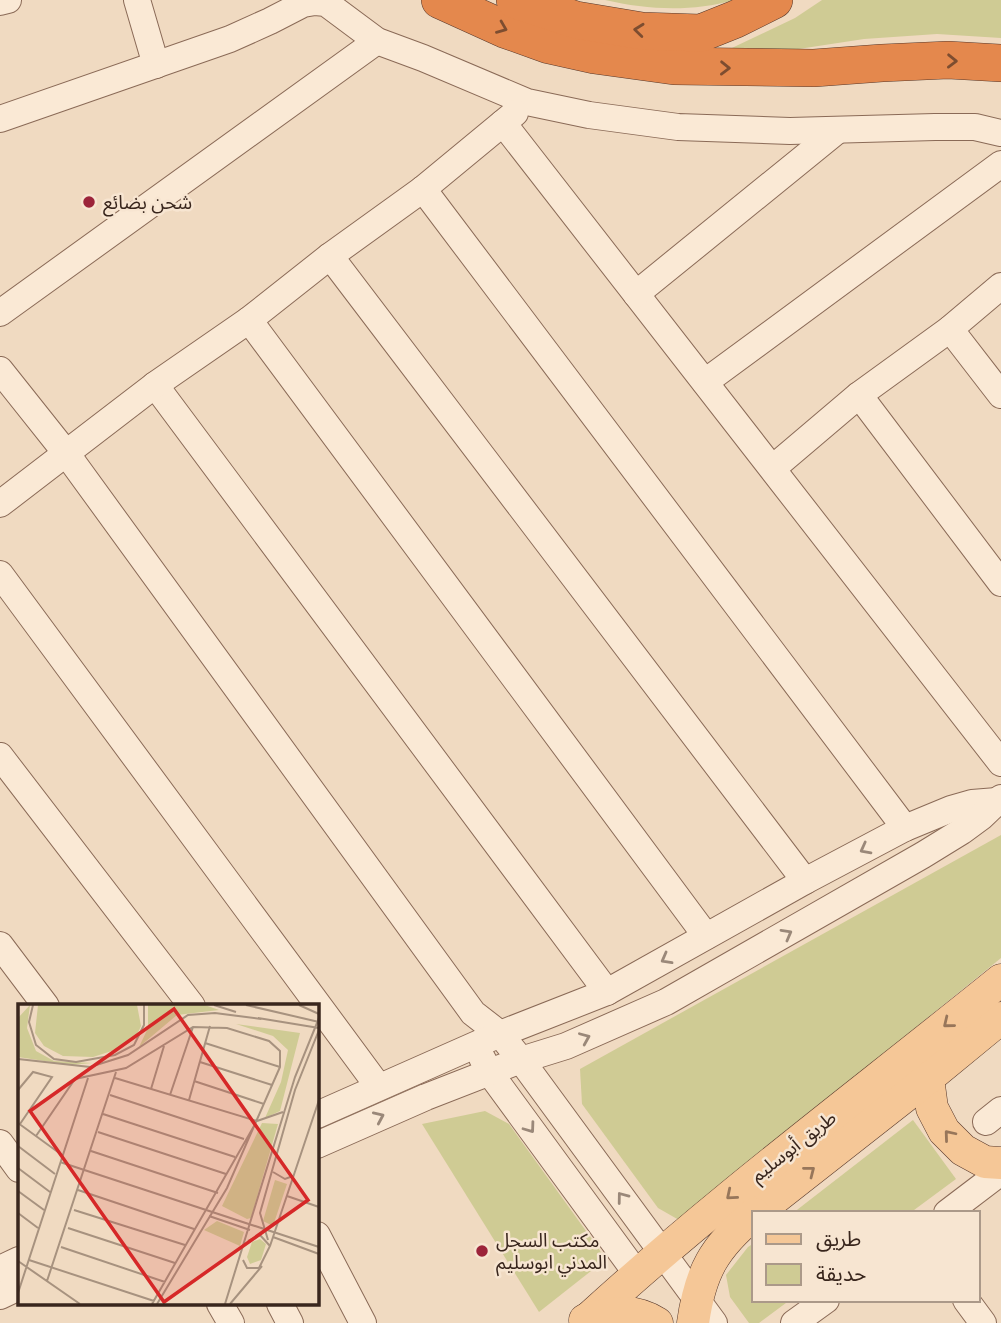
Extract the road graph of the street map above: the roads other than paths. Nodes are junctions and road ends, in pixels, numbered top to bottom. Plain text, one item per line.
1 (8, 0) edge
2 (137, 0) edge
3 (440, 0) edge
4 (515, 0) edge
5 (774, 0) edge
6 (0, 2) edge
7 (377, 41) junction
8 (1001, 63) edge
9 (156, 65) junction
10 (527, 102) junction
11 (0, 119) edge
12 (503, 123) junction
13 (838, 130) junction
14 (1001, 133) edge
15 (1001, 164) edge
16 (423, 189) junction
17 (330, 256) junction
18 (1001, 286) edge
19 (636, 294) junction
20 (1, 308) edge
21 (249, 320) junction
22 (950, 329) junction
23 (0, 370) edge
24 (705, 382) junction
25 (155, 385) junction
26 (859, 395) junction
27 (1001, 395) edge
28 (66, 453) junction
29 (773, 468) junction
30 (0, 504) edge
31 (0, 574) edge
32 (1001, 583) edge
33 (0, 756) edge
34 (1001, 763) edge
35 (999, 799) edge
36 (905, 828) junction
37 (805, 881) junction
38 (706, 936) junction
39 (0, 946) edge
40 (1001, 980) edge
41 (607, 992) junction
42 (44, 1004) edge
43 (190, 1004) edge
44 (317, 1004) edge
45 (318, 1005) edge
46 (473, 1013) junction
47 (1001, 1018) edge
48 (500, 1034) junction
49 (475, 1045) junction
50 (521, 1060) junction
51 (490, 1073) junction
52 (928, 1078) junction
53 (378, 1086) junction
54 (318, 1115) edge
55 (0, 1143) edge
56 (318, 1145) edge
57 (1001, 1163) edge
58 (18, 1168) edge
59 (1001, 1172) edge
60 (759, 1211) edge
61 (950, 1211) edge
62 (752, 1216) edge
63 (318, 1237) edge
64 (663, 1251) junction
65 (18, 1261) edge
66 (0, 1269) edge
67 (637, 1273) junction
68 (18, 1287) edge
69 (0, 1296) edge
70 (823, 1302) edge
71 (968, 1302) edge
72 (221, 1306) edge
73 (281, 1306) edge
74 (695, 1310) edge
75 (585, 1320) edge
76 (231, 1323) edge
77 (290, 1323) edge
78 (363, 1323) edge
79 (657, 1323) edge
80 (714, 1323) edge
81 (794, 1323) edge
82 (983, 1323) edge

1 - 6 street
2 - 9 street
3 -> 8 highway
5 -> 4 highway
7 - 9 street
7 - 10 street
7 - 20 street
9 - 11 street
10 - 12 street
10 - 13 street
12 - 16 street
12 - 19 street
13 - 14 street
13 - 19 street
15 - 24 street
16 - 17 street
16 - 36 street
17 - 21 street
17 - 37 street
18 - 22 street
19 - 24 street
21 - 25 street
21 - 38 street
22 - 26 street
22 - 27 street
23 - 28 street
24 - 29 street
25 - 28 street
25 - 41 street
26 - 29 street
26 - 32 street
28 - 30 street
28 - 46 street
29 - 34 street
31 - 44 street
33 - 43 street
35 - 36 street
50 -> 35 street
36 -> 37 street
37 - 38 street
38 -> 41 street
39 - 42 street
40 -> 64 main road, طريق أبوسليم
41 - 48 street
45 - 53 street
46 - 48 street
46 - 49 street
47 - 52 main road, طريق أبوسليم
48 - 49 street
48 - 50 street
49 - 51 street
49 - 53 street
50 - 51 street
64 -> 50 street
56 -> 51 street
51 -> 67 street
57 -> 52 main road
60 -> 52 main road, طريق أبوسليم
53 - 54 street
55 - 58 street
59 - 61 street
62 - 74 main road, طريق أبوسليم
63 - 78 street
64 - 67 main road, طريق أبوسليم
64 - 74 street
65 - 66 street
67 - 75 main road, طريق أبوسليم
68 - 69 street
70 - 81 street
71 - 82 street
72 - 76 street
73 - 77 street
74 - 80 street
75 - 79 main road

